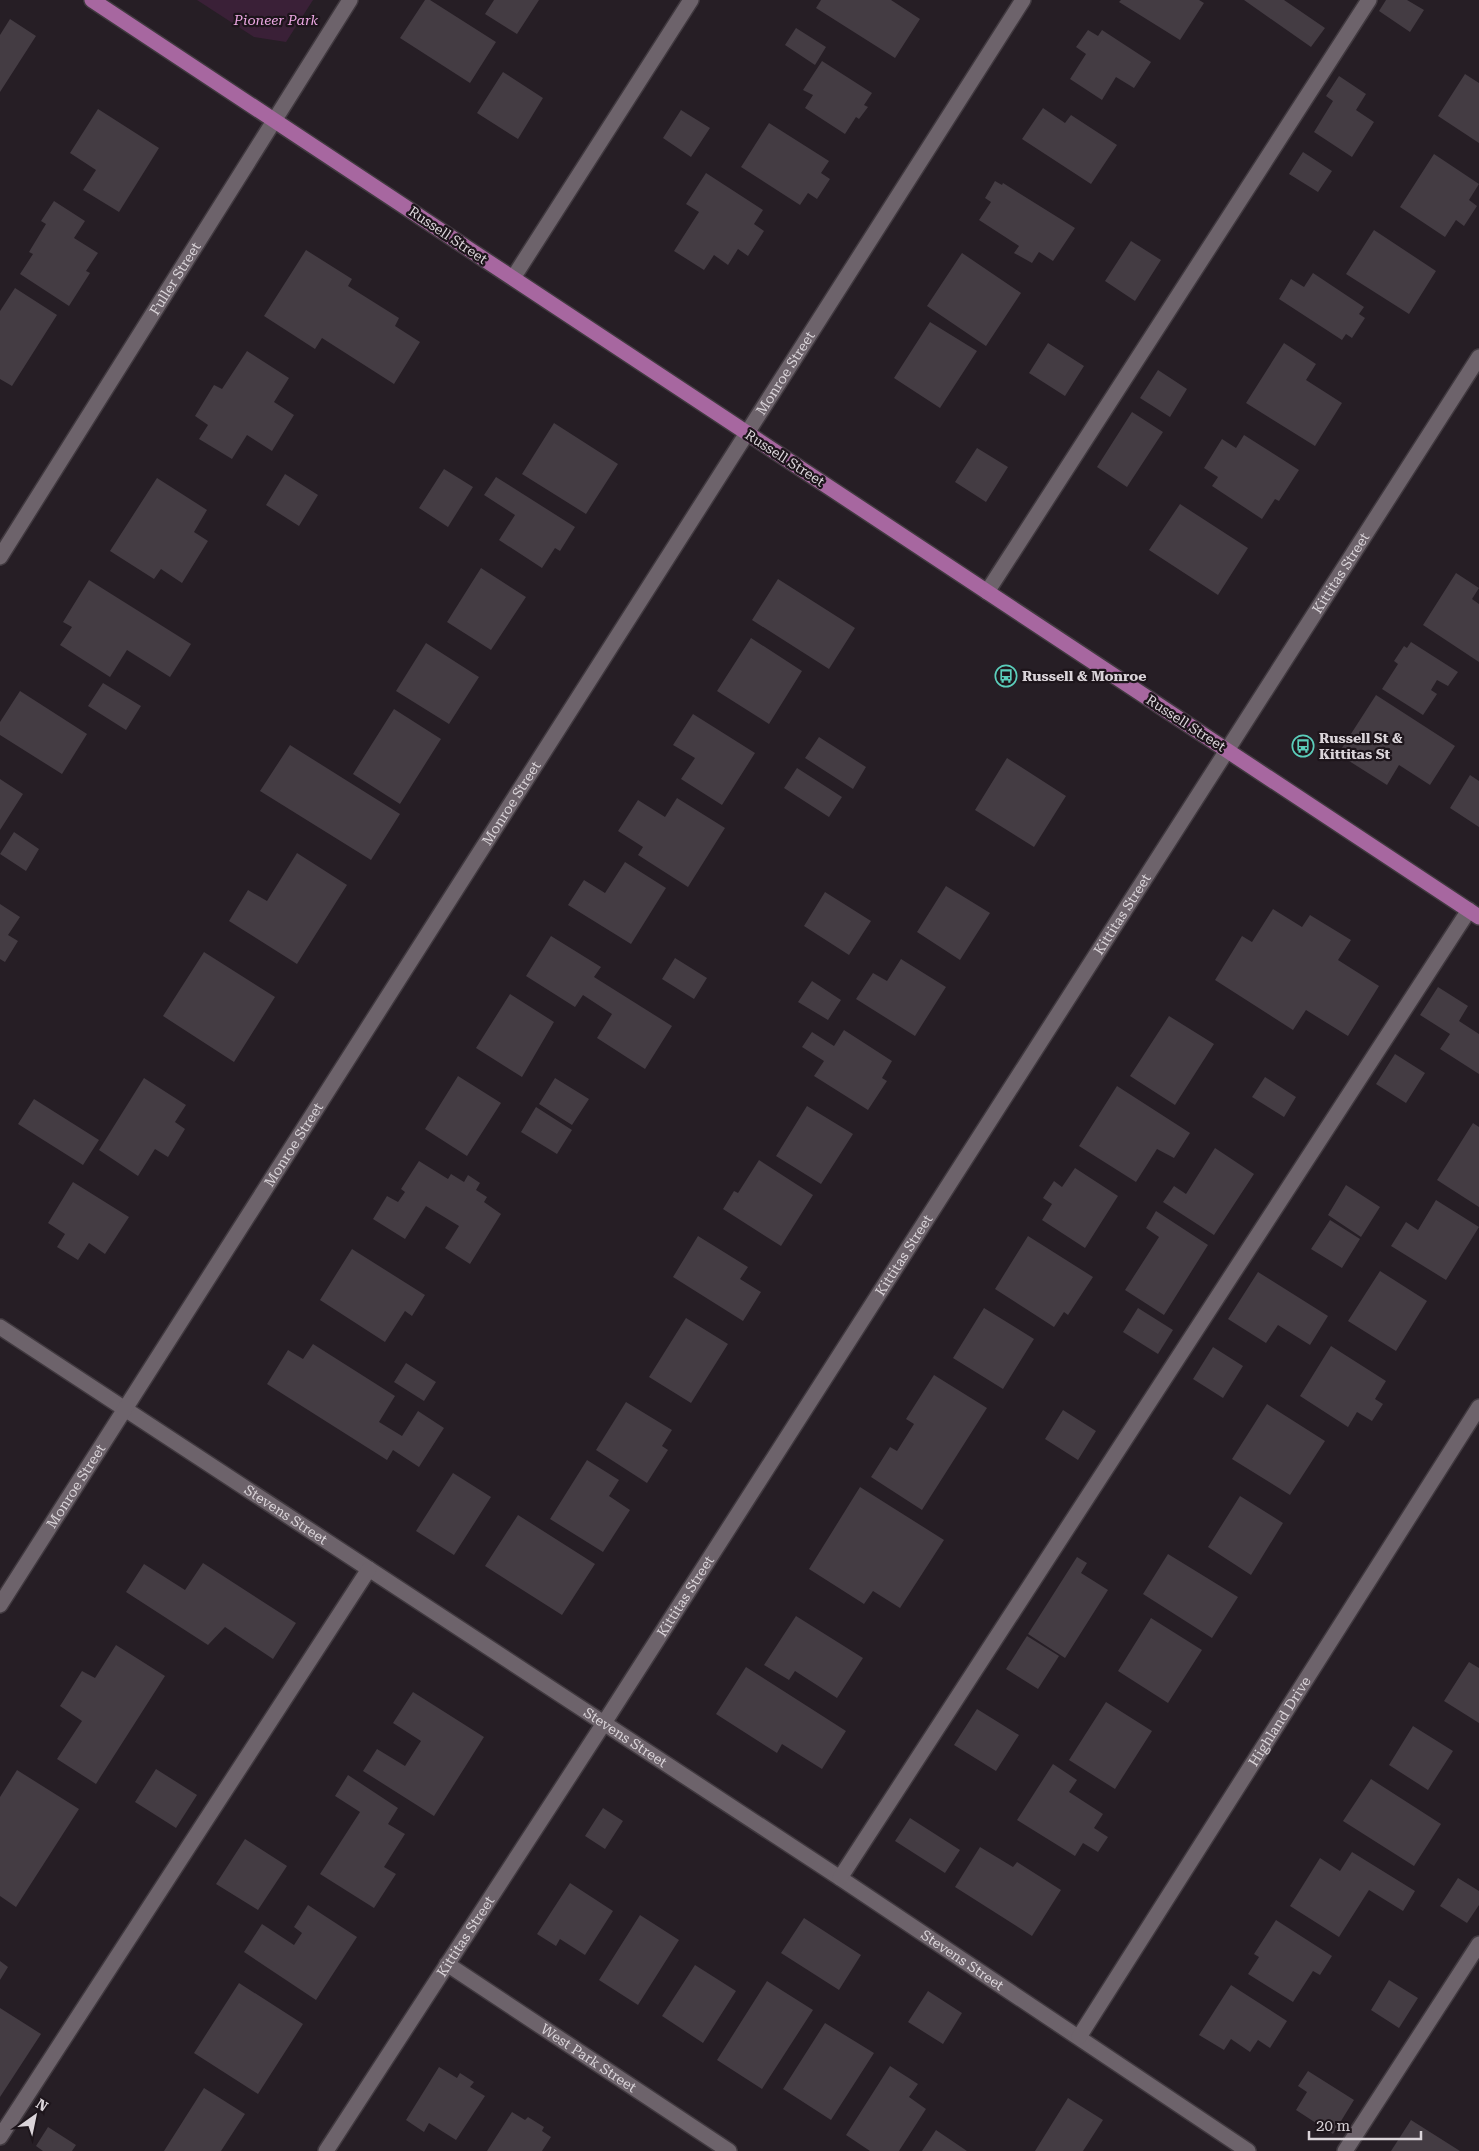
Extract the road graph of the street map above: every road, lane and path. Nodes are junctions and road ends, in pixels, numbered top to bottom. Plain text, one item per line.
1 (92, 0) edge
2 (350, 0) edge
3 (692, 0) edge
4 (1023, 0) edge
5 (1369, 0) edge
6 (275, 120) junction
7 (514, 278) junction
8 (1479, 357) edge
9 (746, 432) junction
10 (0, 557) edge
11 (987, 592) junction
12 (1226, 750) junction
13 (1474, 913) edge
14 (0, 1327) edge
15 (1479, 1407) edge
16 (126, 1409) junction
17 (369, 1569) junction
18 (0, 1605) edge
19 (604, 1723) junction
20 (840, 1878) junction
21 (1479, 1944) edge
22 (447, 1964) junction
23 (1079, 2037) junction
24 (0, 2137) edge
25 (326, 2151) edge
26 (729, 2151) edge
27 (1248, 2151) edge
28 (1344, 2151) edge

1 - 6 main road, Russell Street
2 - 6 street, Fuller Street
3 - 7 street
4 - 9 street, Monroe Street
5 - 11 street
6 - 7 main road, Russell Street
6 - 10 street, Fuller Street
7 - 9 main road, Russell Street
8 - 12 street, Kittitas Street
9 - 11 main road, Russell Street
9 - 16 street, Monroe Street
11 - 12 main road, Russell Street
12 - 13 main road, Russell Street
12 - 19 street, Kittitas Street
13 - 20 street
14 - 16 street, Stevens Street
15 - 23 street, Highland Drive
16 - 17 street, Stevens Street
16 - 18 street, Monroe Street
17 - 19 street, Stevens Street
17 - 24 street
19 - 20 street, Stevens Street
19 - 22 street, Kittitas Street
20 - 23 street, Stevens Street
21 - 28 street
22 - 25 street, Kittitas Street
22 - 26 street, West Park Street
23 - 27 street, Stevens Street

